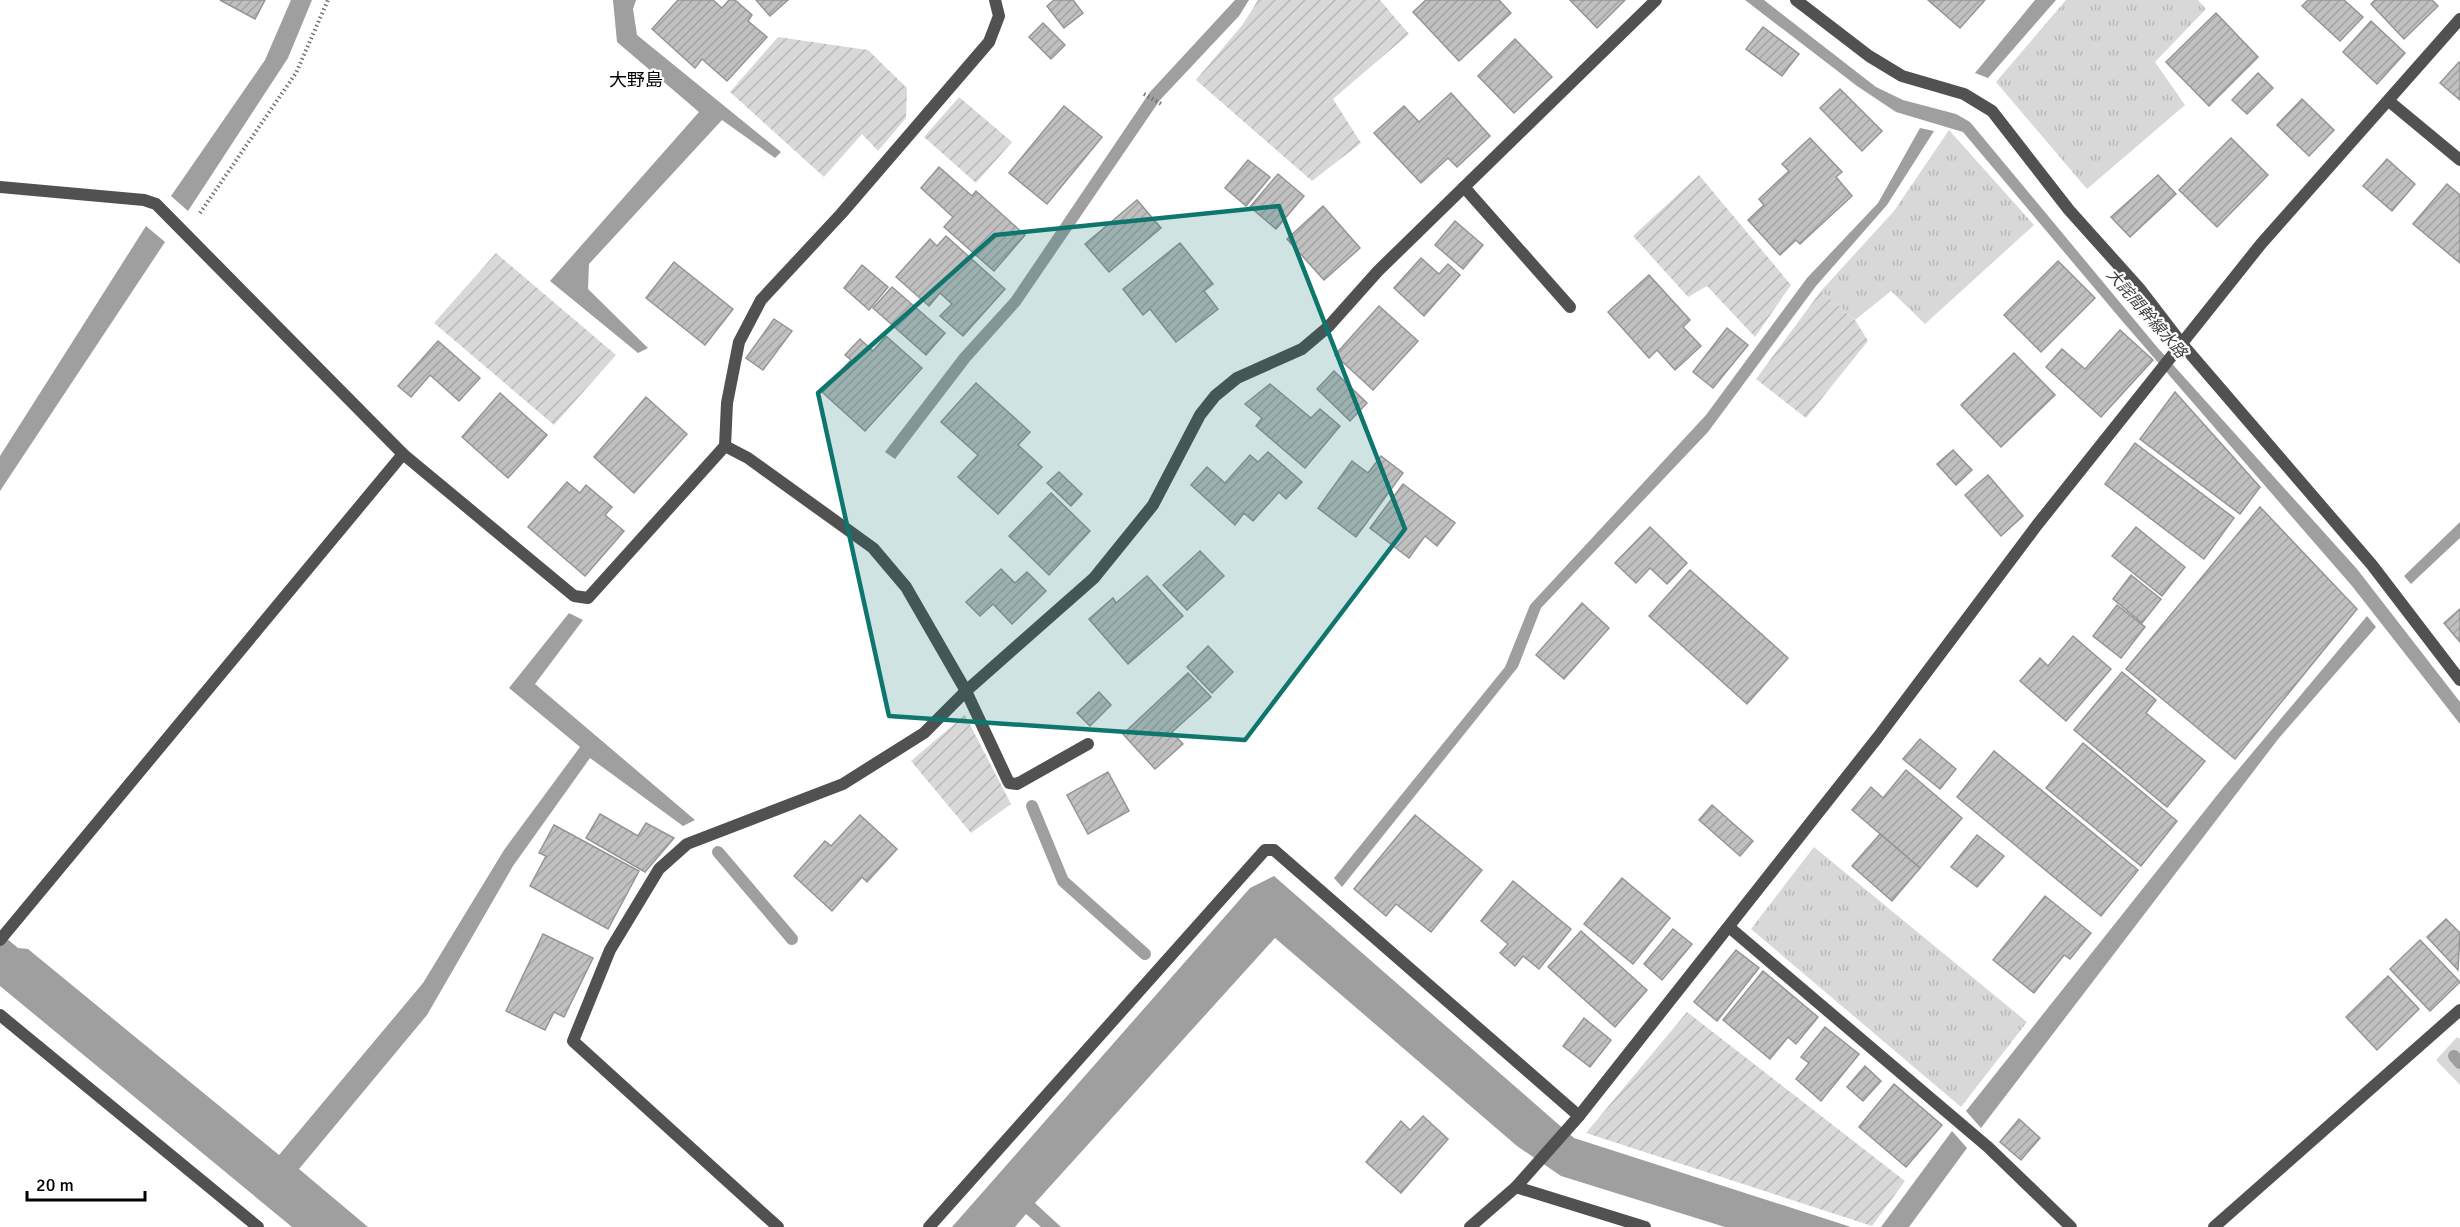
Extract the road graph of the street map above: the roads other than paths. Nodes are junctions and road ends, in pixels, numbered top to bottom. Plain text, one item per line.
1 (994, 0) edge
2 (1656, 0) edge
3 (1796, 0) edge
4 (2460, 19) edge
5 (2390, 102) junction
6 (2460, 160) edge
7 (0, 187) edge
8 (1464, 187) junction
9 (1570, 307) dead end
10 (2182, 344) junction
11 (725, 446) junction
12 (403, 454) junction
13 (2460, 680) edge
14 (966, 692) junction
15 (1088, 744) dead end
16 (1729, 927) junction
17 (4, 935) edge
18 (2460, 1010) edge
19 (0, 1015) edge
20 (1575, 1120) junction
21 (1516, 1187) junction
22 (258, 1227) edge
23 (778, 1227) edge
24 (929, 1227) edge
25 (1470, 1227) edge
26 (1646, 1227) edge
27 (2071, 1227) edge
28 (2214, 1227) edge

1 - 11 street
2 - 8 street
3 - 10 street
4 - 5 street
5 - 6 street
5 - 10 street
7 - 12 street
8 - 9 street
8 - 14 street
10 - 13 street
10 - 16 street
11 - 12 street
11 - 14 street
12 - 17 street
14 - 15 street
14 - 23 street
16 - 20 street
16 - 27 street
18 - 28 street
19 - 22 street
20 - 21 street
20 - 24 street
21 - 25 street
21 - 26 street

